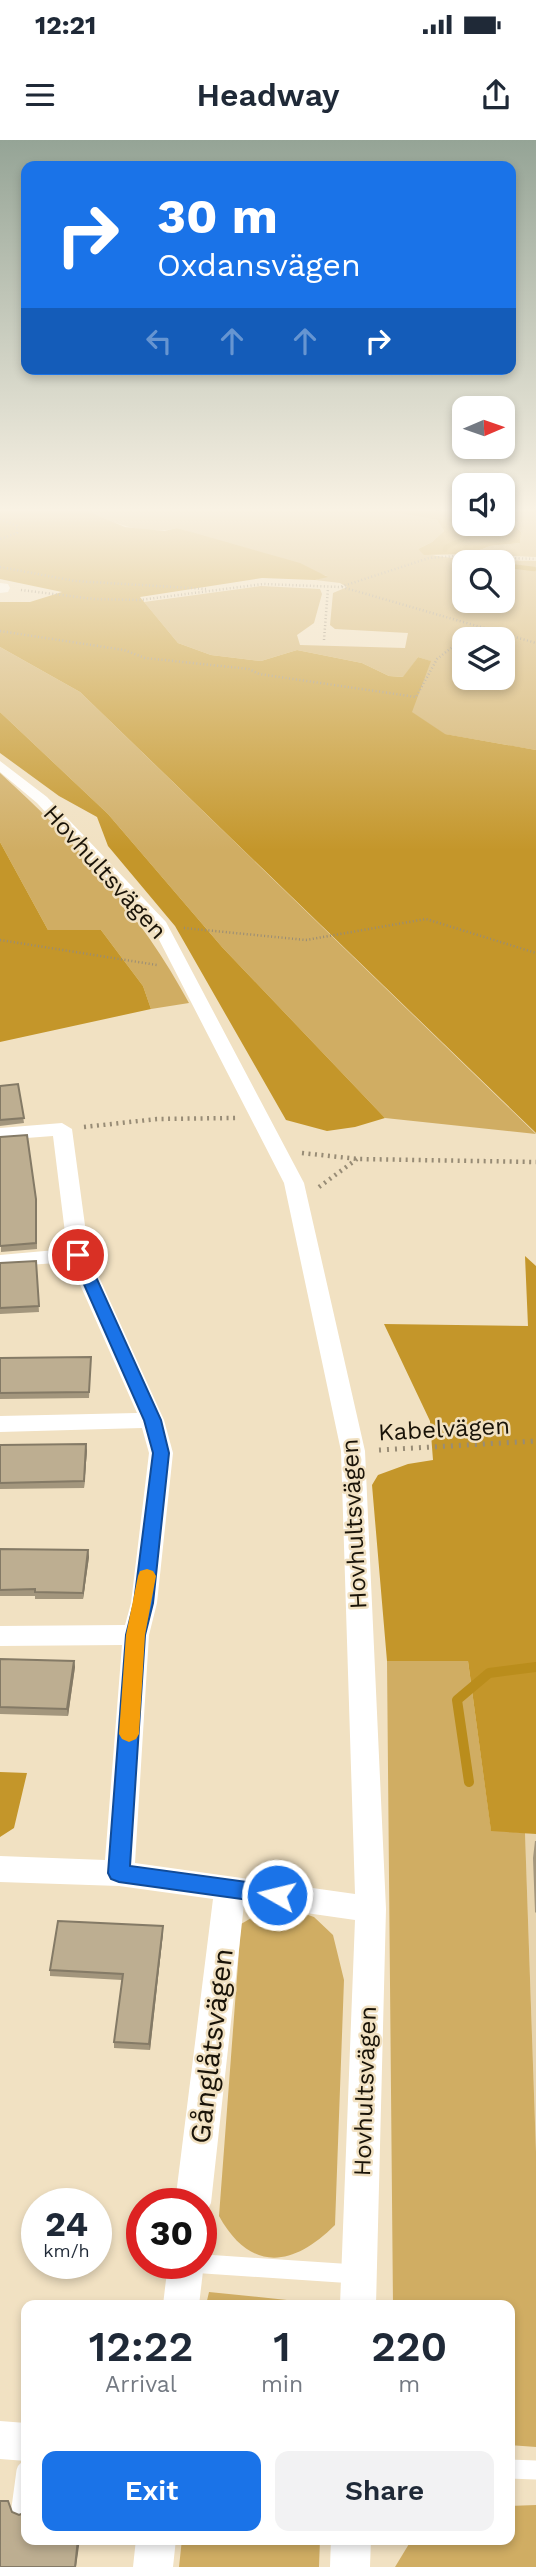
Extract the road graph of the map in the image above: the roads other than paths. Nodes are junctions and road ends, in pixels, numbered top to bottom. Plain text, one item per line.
1 (0, 765) edge
2 (0, 1134) edge
3 (78, 1255) junction
4 (0, 1261) edge
5 (152, 1420) junction
6 (0, 1424) edge
7 (136, 1635) junction
8 (0, 1636) edge
9 (0, 1869) edge
10 (119, 1873) junction
11 (230, 1888) junction
12 (371, 1909) junction
13 (195, 2188) edge
14 (217, 2265) edge
15 (359, 2274) junction
16 (185, 2279) edge
17 (182, 2300) edge
18 (358, 2300) edge
19 (0, 2440) edge
20 (21, 2442) edge
21 (515, 2469) edge
22 (536, 2470) edge
23 (155, 2545) edge
24 (351, 2545) edge
25 (153, 2567) edge
26 (350, 2567) edge

1 - 12 street, Hovhultsvägen
2 - 3 street
3 - 4 street
3 - 5 street
5 - 6 street
5 - 7 street
7 - 8 street
7 - 10 street
9 - 10 street
10 - 11 street
11 - 12 street
11 - 13 street, Gånglåtsvägen
12 - 15 street, Hovhultsvägen
14 - 15 lane
15 - 18 street, Hovhultsvägen
16 - 17 street
19 - 20 street
21 - 22 lane
23 - 25 street
24 - 26 street

